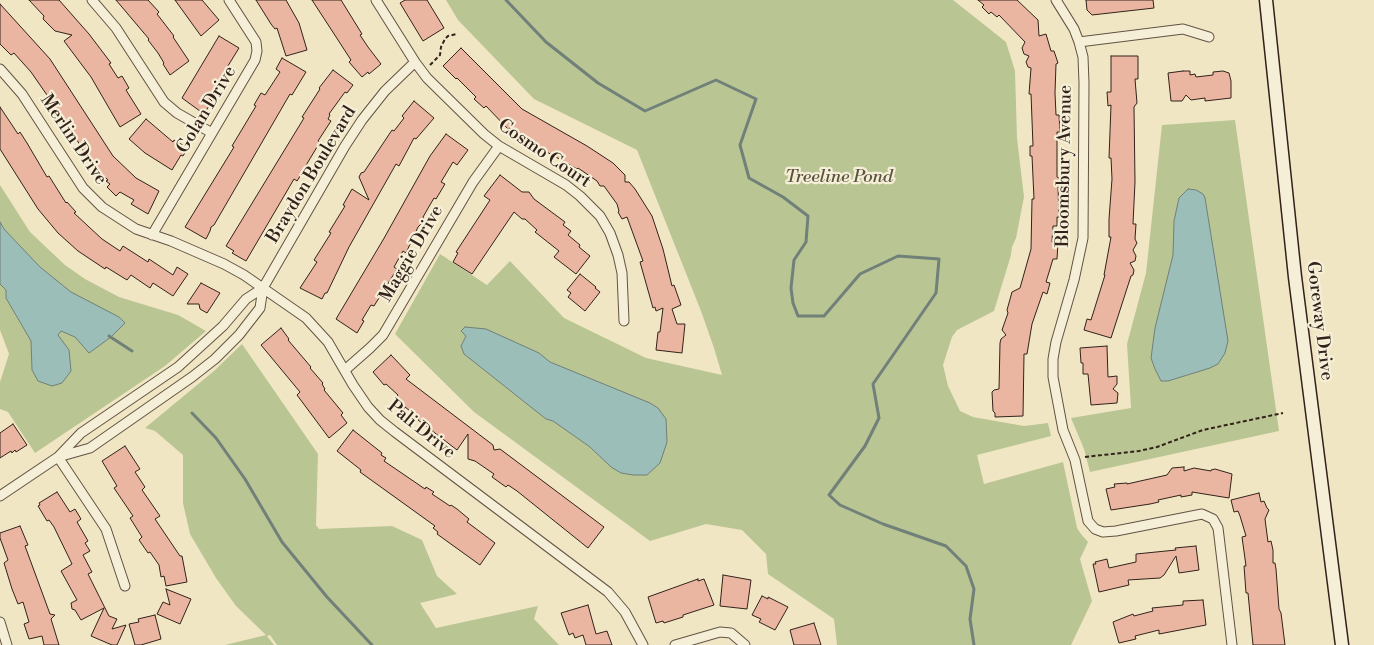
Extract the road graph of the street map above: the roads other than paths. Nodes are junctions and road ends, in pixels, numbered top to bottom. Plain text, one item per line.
1 (92, 0) edge
2 (230, 0) edge
3 (376, 0) edge
4 (1056, 0) edge
5 (1266, 0) edge
6 (1209, 37) dead end
7 (1079, 42) junction
8 (415, 62) junction
9 (0, 69) edge
10 (212, 133) junction
11 (499, 146) junction
12 (152, 235) junction
13 (263, 288) junction
14 (624, 321) dead end
15 (345, 370) junction
16 (58, 457) junction
17 (0, 496) edge
18 (125, 586) dead end
19 (0, 622) edge
20 (7, 645) edge
21 (643, 645) edge
22 (675, 645) edge
23 (745, 645) edge
24 (1231, 645) edge
25 (1342, 645) edge

1 - 10 street
2 - 10 street, Golan Drive
3 - 8 street, Cosmo Court
4 - 7 street, Bloomsbury Avenue
5 - 25 street, Goreway Drive
6 - 7 street
7 - 24 street, Bloomsbury Avenue
8 - 11 street, Cosmo Court
8 - 13 street, Braydon Boulevard
9 - 12 street, Merlin Drive
10 - 12 street, Golan Drive
11 - 14 street, Cosmo Court
11 - 15 street, Maggie Drive
12 - 13 street, Pali Drive
13 - 15 street, Pali Drive
13 - 16 street, Braydon Boulevard
13 - 16 street, Braydon Boulevard
15 - 21 street, Pali Drive
16 - 17 street, Braydon Boulevard
16 - 18 street
19 - 20 street
22 - 23 street

